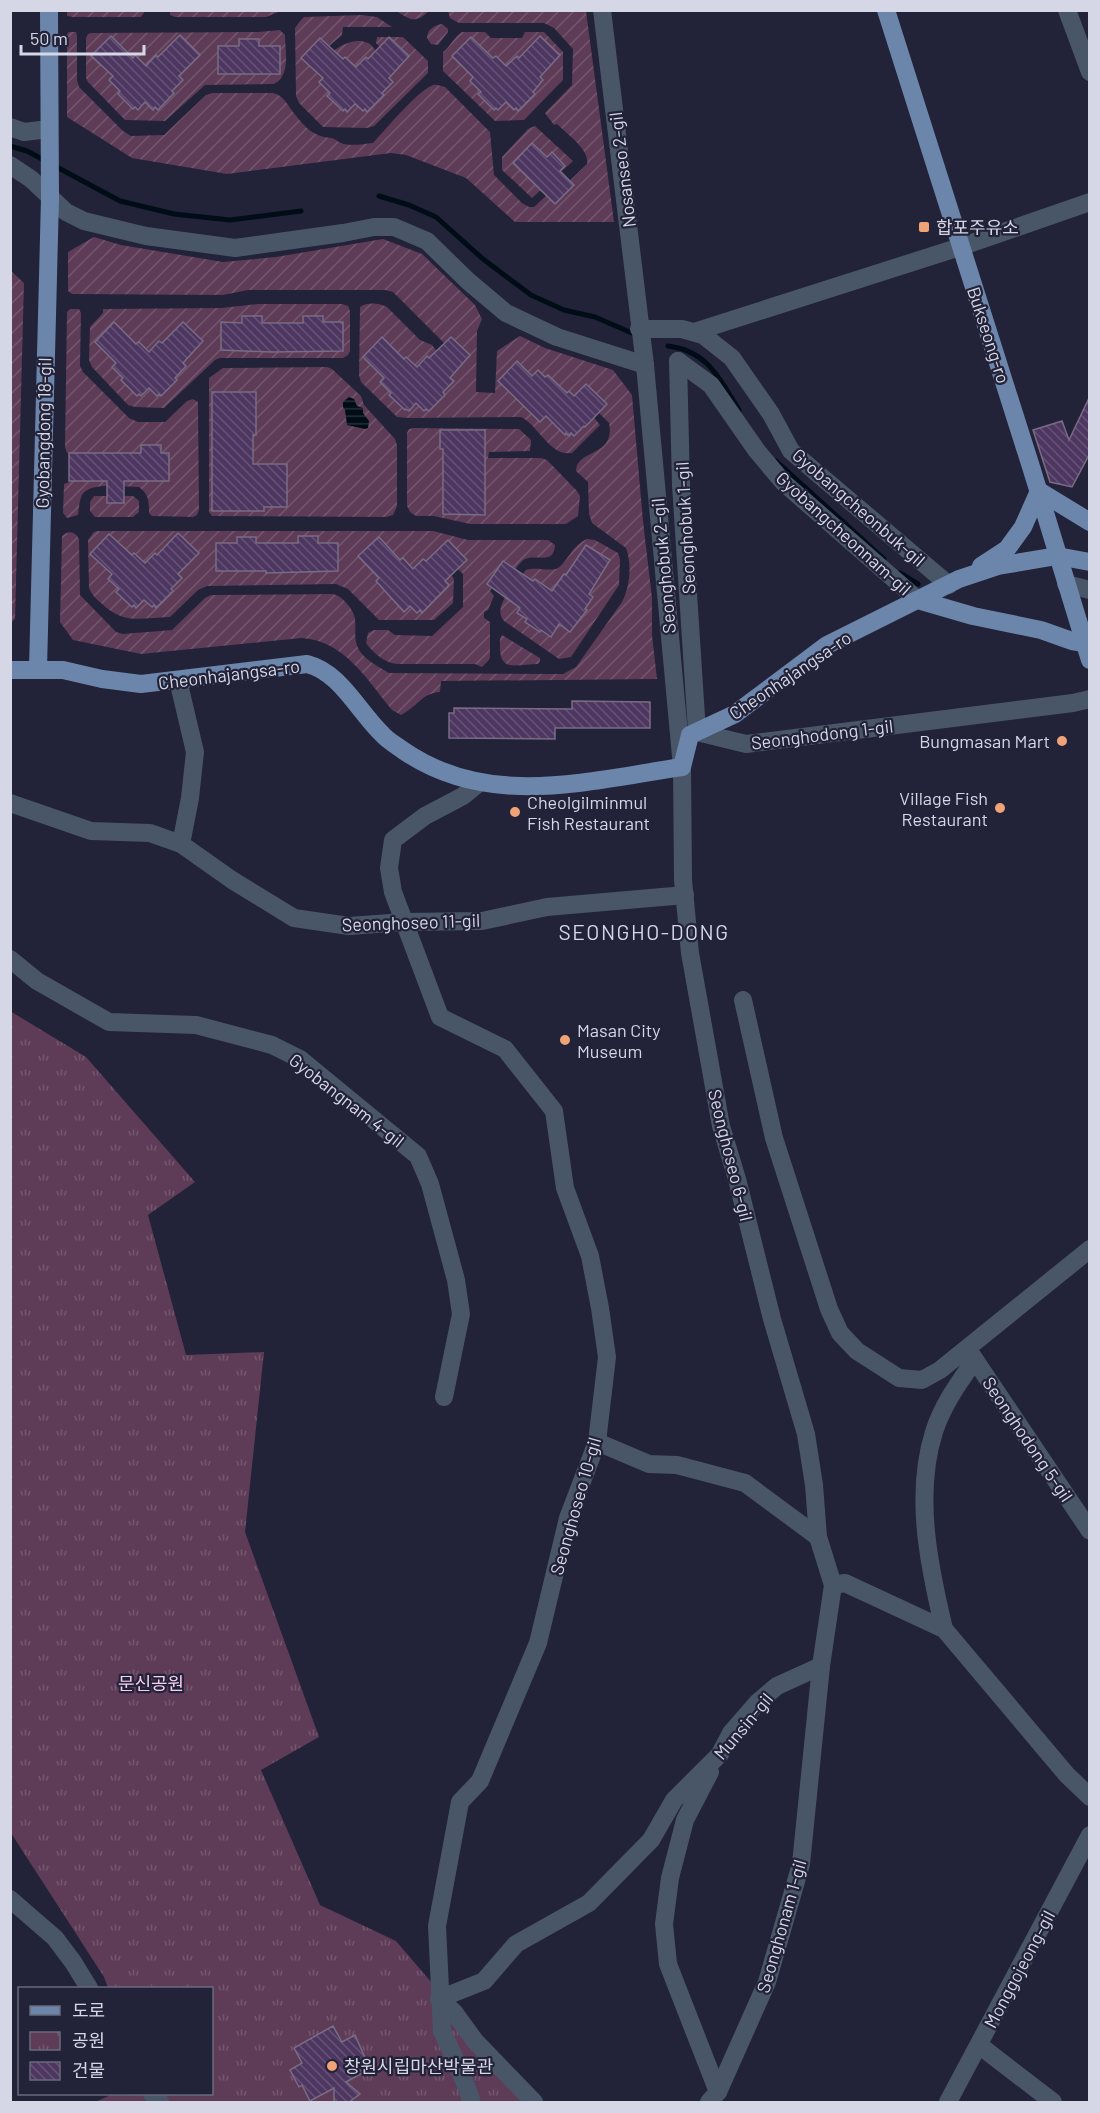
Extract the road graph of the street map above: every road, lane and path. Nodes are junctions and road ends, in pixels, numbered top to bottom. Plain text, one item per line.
1 (48, 10) edge
2 (603, 10) edge
3 (886, 10) edge
4 (1067, 10) edge
5 (1089, 72) edge
6 (10, 127) edge
7 (49, 136) junction
8 (10, 165) edge
9 (50, 198) junction
10 (1089, 202) edge
11 (960, 247) junction
12 (639, 329) junction
13 (694, 332) junction
14 (678, 361) joint
15 (645, 365) junction
16 (1039, 491) junction
17 (1089, 522) edge
18 (1057, 556) junction
19 (1089, 562) edge
20 (954, 582) junction
21 (1066, 584) junction
22 (1089, 590) edge
23 (918, 600) junction
24 (1088, 649) edge
25 (38, 669) junction
26 (10, 670) edge
27 (178, 680) junction
28 (1089, 699) edge
29 (697, 732) junction
30 (682, 767) junction
31 (479, 783) junction
32 (10, 802) edge
33 (181, 844) junction
34 (685, 895) junction
35 (404, 922) junction
36 (10, 959) edge
37 (743, 1000) dead end
38 (1089, 1249) edge
39 (971, 1354) junction
40 (444, 1397) dead end
41 (597, 1442) junction
42 (1089, 1531) edge
43 (818, 1537) junction
44 (833, 1585) junction
45 (944, 1629) junction
46 (821, 1666) junction
47 (720, 1754) junction
48 (1089, 1797) edge
49 (1089, 1835) edge
50 (10, 1899) edge
51 (88, 1987) edge
52 (439, 2000) junction
53 (979, 2045) junction
54 (714, 2097) edge
55 (470, 2103) edge
56 (534, 2103) edge
57 (948, 2103) edge
58 (1053, 2103) edge

1 - 7 main road, Gyobangdong 18-gil
2 - 12 street, Nosanseo 2-gil
3 - 11 main road, Bukseong-ro
4 - 5 street
6 - 7 street
7 - 9 main road, Gyobangdong 18-gil
8 - 9 street
9 - 15 street
9 - 25 main road, Gyobangdong 18-gil
10 - 11 street
11 - 13 street
11 - 16 main road, Bukseong-ro
12 - 13 street, Gyobangcheonbuk-gil
12 - 15 street, Nosanseo 2-gil
13 - 20 street, Gyobangcheonbuk-gil
14 - 23 street, Gyobangcheonnam-gil
14 - 29 street, Seonghobuk 1-gil
15 - 30 street, Seonghobuk 2-gil
16 - 17 main road
16 - 18 main road, Bukseong-ro
16 - 20 main road
18 - 19 main road, Cheonhajangsa-ro
18 - 20 main road, Cheonhajangsa-ro
18 - 21 main road, Bukseong-ro
20 - 23 main road, Cheonhajangsa-ro
21 - 22 street
21 - 24 main road, Bukseong-ro
23 - 24 main road, Gyobangcheonnam-gil
23 - 29 main road, Cheonhajangsa-ro
25 - 26 main road, Cheonhajangsa-ro
25 - 27 main road, Cheonhajangsa-ro
27 - 31 main road, Cheonhajangsa-ro
27 - 33 street
28 - 29 street, Seonghodong 1-gil
29 - 30 main road
30 - 31 main road, Cheonhajangsa-ro
30 - 34 street, Seonghoseo 6-gil
31 - 35 street, Seonghoseo 10-gil
32 - 33 street, Seonghoseo 11-gil
33 - 35 street, Seonghoseo 11-gil
34 - 35 street, Seonghoseo 11-gil
34 - 43 street, Seonghoseo 6-gil
35 - 41 street, Seonghoseo 10-gil
36 - 40 street, Gyobangnam 4-gil
37 - 39 street
38 - 39 street
39 - 42 street, Seonghodong 5-gil
39 - 45 street
41 - 43 street
41 - 52 street, Seonghoseo 10-gil
43 - 44 street, Seonghoseo 6-gil
44 - 45 street
44 - 46 street
45 - 48 street
46 - 47 street, Munsin-gil
46 - 54 street, Seonghonam 1-gil
47 - 52 street, Munsin-gil
47 - 54 street
49 - 53 street, Monggojeong-gil
50 - 51 street
52 - 55 street
52 - 56 street
53 - 57 street, Monggojeong-gil
53 - 58 street

